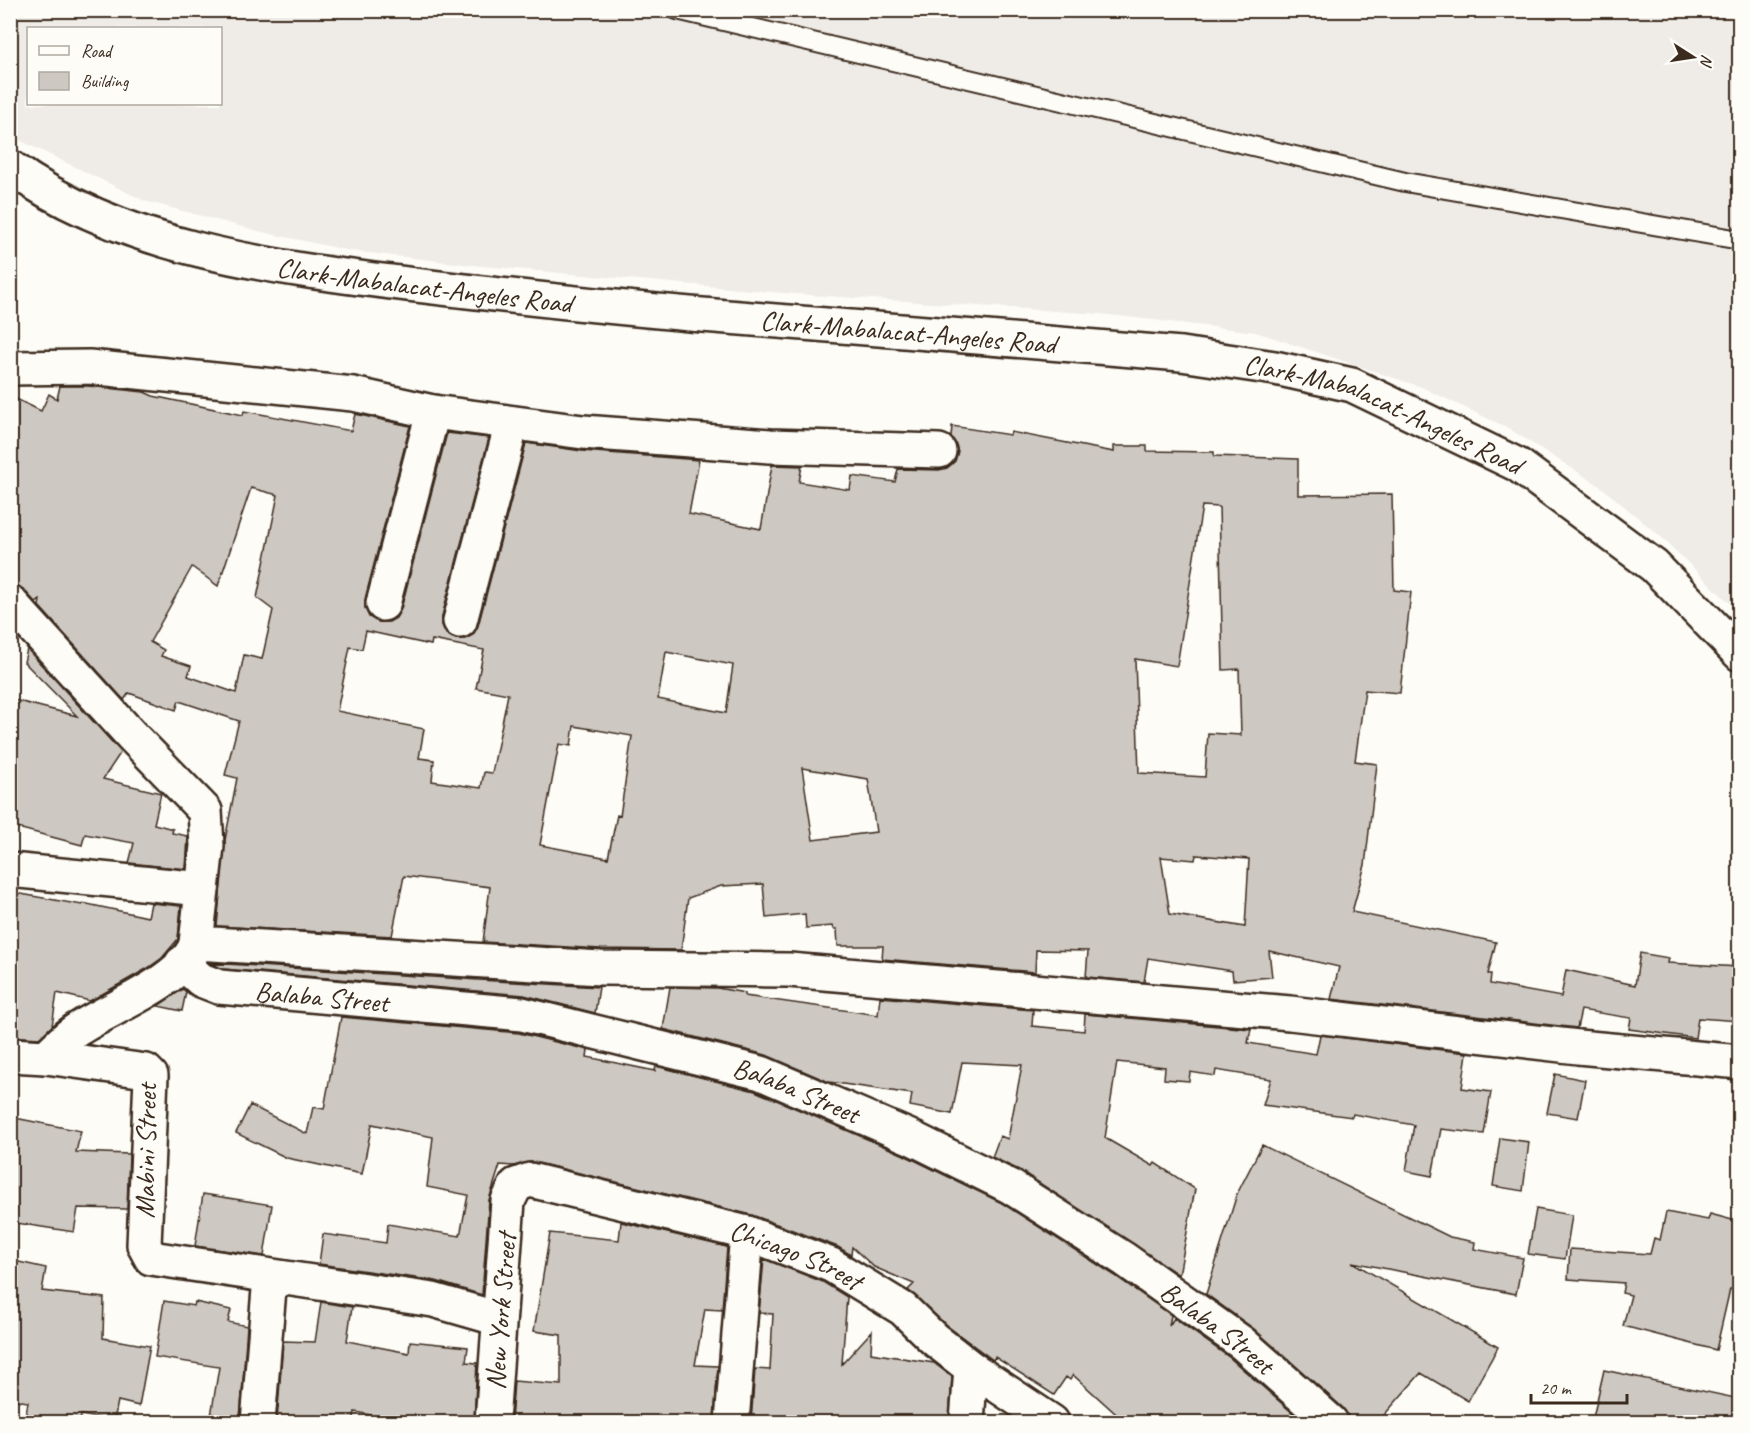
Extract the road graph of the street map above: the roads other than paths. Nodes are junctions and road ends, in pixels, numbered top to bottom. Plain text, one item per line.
1 (677, 10) edge
2 (10, 167) edge
3 (1740, 240) edge
4 (10, 368) edge
5 (433, 412) junction
6 (512, 423) junction
7 (939, 451) dead end
8 (10, 602) edge
9 (383, 604) dead end
10 (460, 621) dead end
11 (1740, 654) edge
12 (10, 870) edge
13 (202, 889) junction
14 (189, 953) junction
15 (10, 1055) edge
16 (46, 1057) junction
17 (1740, 1062) edge
18 (508, 1201) joint
19 (747, 1233) junction
20 (270, 1277) junction
21 (499, 1319) junction
22 (971, 1368) junction
23 (258, 1422) edge
24 (492, 1422) edge
25 (732, 1422) edge
26 (967, 1422) edge
27 (1052, 1422) edge
28 (1331, 1422) edge

1 - 3 lane
2 - 11 street, Clark-Mabalacat-Angeles Road
4 - 5 street
5 - 6 street
5 - 9 street
6 - 7 street
6 - 10 street
8 - 13 street
12 - 13 street
13 - 14 street
14 - 16 street
14 - 17 street, Balaba Street
14 - 28 street, Balaba Street
15 - 16 street, Mabini Street
16 - 20 street, Mabini Street
18 - 19 street, Chicago Street
18 - 21 street, New York Street
19 - 22 street, Chicago Street
19 - 25 street
20 - 21 street
20 - 23 street
21 - 24 street, New York Street
22 - 26 street
22 - 27 street, Chicago Street

